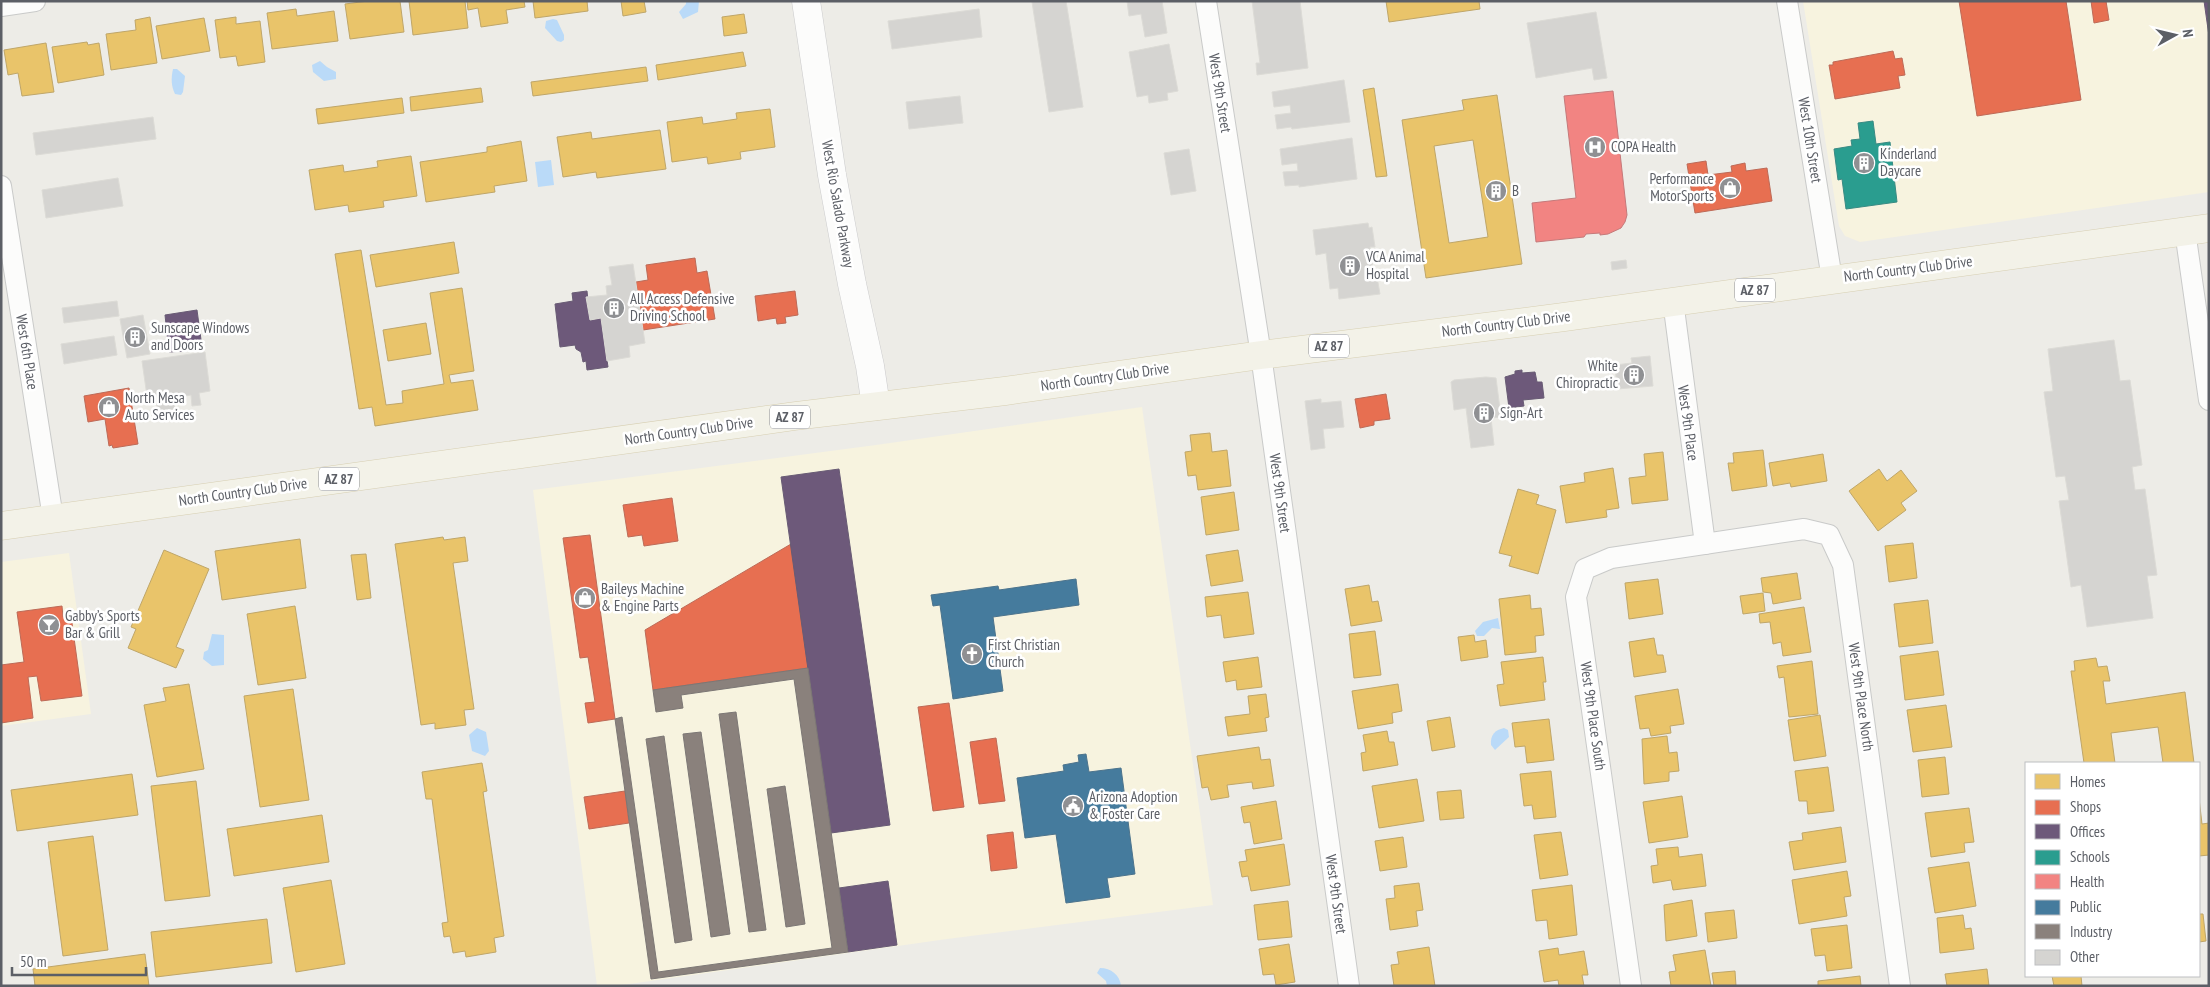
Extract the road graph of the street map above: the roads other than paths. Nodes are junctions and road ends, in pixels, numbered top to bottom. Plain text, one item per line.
1 (36, 1) edge
2 (806, 1) edge
3 (1206, 1) edge
4 (1787, 1) edge
5 (1, 6) edge
6 (1, 186) edge
7 (2197, 230) edge
8 (1832, 279) junction
9 (1673, 301) junction
10 (1262, 355) junction
11 (2209, 400) edge
12 (876, 406) junction
13 (53, 518) junction
14 (1, 526) edge
15 (1705, 544) junction
16 (1349, 986) edge
17 (1631, 986) edge
18 (1900, 986) edge

1 - 5 street
2 - 12 main road, West Rio Salado Parkway
3 - 10 street, West 9th Street
4 - 8 street, West 10th Street
6 - 13 street, West 6th Place
7 - 8 main road, North Country Club Drive / AZ 87
7 - 11 street
8 - 9 main road, North Country Club Drive / AZ 87
9 - 10 main road, North Country Club Drive / AZ 87
9 - 15 street, West 9th Place
10 - 12 main road, North Country Club Drive / AZ 87
10 - 16 street, West 9th Street
12 - 13 main road, North Country Club Drive / AZ 87
13 - 14 main road, North Country Club Drive / AZ 87
15 - 17 street, West 9th Place South
15 - 18 street, West 9th Place North

